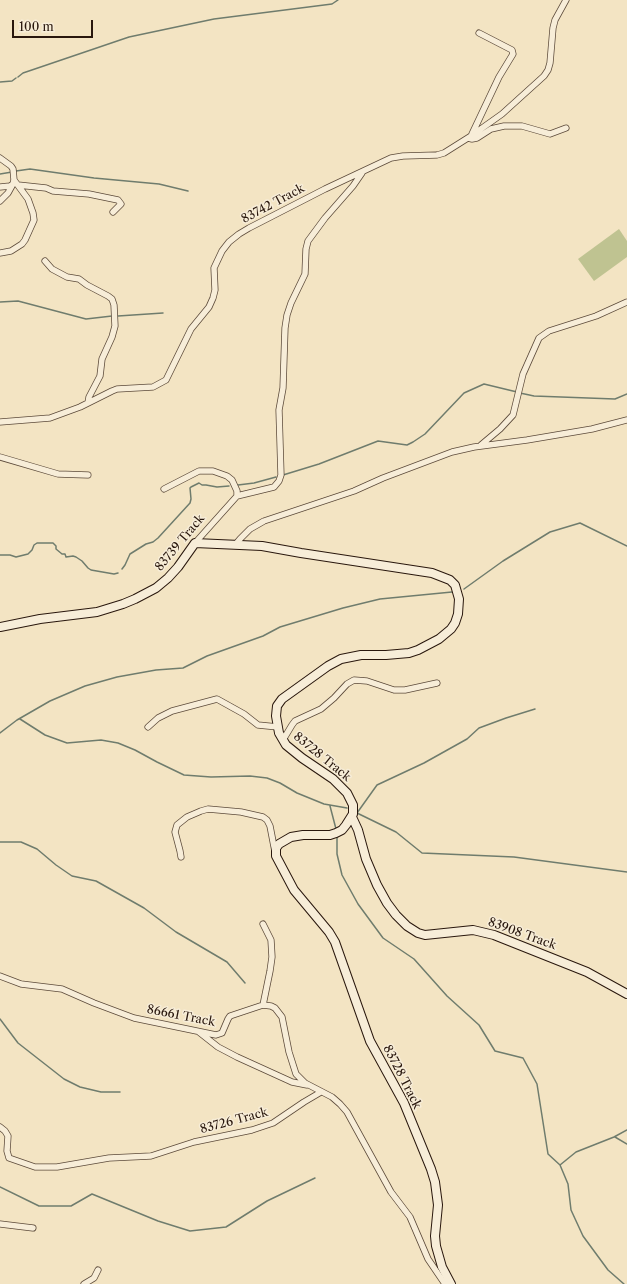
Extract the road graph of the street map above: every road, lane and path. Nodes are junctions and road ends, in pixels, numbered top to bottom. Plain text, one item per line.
1 (566, 0) edge
2 (479, 33) dead end
3 (566, 128) dead end
4 (470, 137) junction
5 (0, 158) edge
6 (362, 172) junction
7 (15, 183) junction
8 (0, 187) edge
9 (0, 201) edge
10 (113, 212) dead end
11 (0, 253) edge
12 (45, 261) dead end
13 (627, 302) edge
14 (88, 403) junction
15 (627, 420) edge
16 (0, 422) edge
17 (480, 446) junction
18 (0, 457) edge
19 (88, 475) dead end
20 (164, 489) dead end
21 (237, 496) junction
22 (195, 543) junction
23 (235, 545) junction
24 (0, 627) edge
25 (437, 683) dead end
26 (148, 726) dead end
27 (278, 727) junction
28 (283, 740) junction
29 (352, 817) junction
30 (276, 852) junction
31 (181, 857) dead end
32 (263, 924) dead end
33 (0, 976) edge
34 (627, 994) edge
35 (262, 1005) junction
36 (199, 1032) junction
37 (309, 1085) junction
38 (321, 1092) junction
39 (0, 1127) edge
40 (0, 1224) edge
41 (34, 1228) dead end
42 (98, 1270) dead end
43 (84, 1284) edge
44 (445, 1284) edge
45 (451, 1284) edge

1 - 4 street, 83742 Track
2 - 4 street
3 - 4 street
4 - 6 street, 83742 Track
5 - 7 street
6 - 14 street, 83742 Track
6 - 21 street
7 - 8 street
7 - 9 street
7 - 10 street
7 - 11 street
12 - 14 street
13 - 17 street
14 - 16 street, 83742 Track
15 - 17 street
17 - 23 street
18 - 19 street
20 - 21 street
21 - 22 street, 83739 Track
22 - 23 street, 83728 Track
22 - 24 street, 83739 Track
23 - 27 street, 83728 Track
25 - 28 street
26 - 27 street
27 - 28 street, 83728 Track
28 - 29 street, 83728 Track
29 - 30 street
29 - 34 street, 83908 Track
30 - 31 street
30 - 45 street, 83728 Track
32 - 35 street
33 - 36 street, 86661 Track
35 - 36 street, 86661 Track
35 - 37 street
36 - 37 street
37 - 38 street
38 - 39 street, 83726 Track
38 - 44 street
40 - 41 street
42 - 43 street

